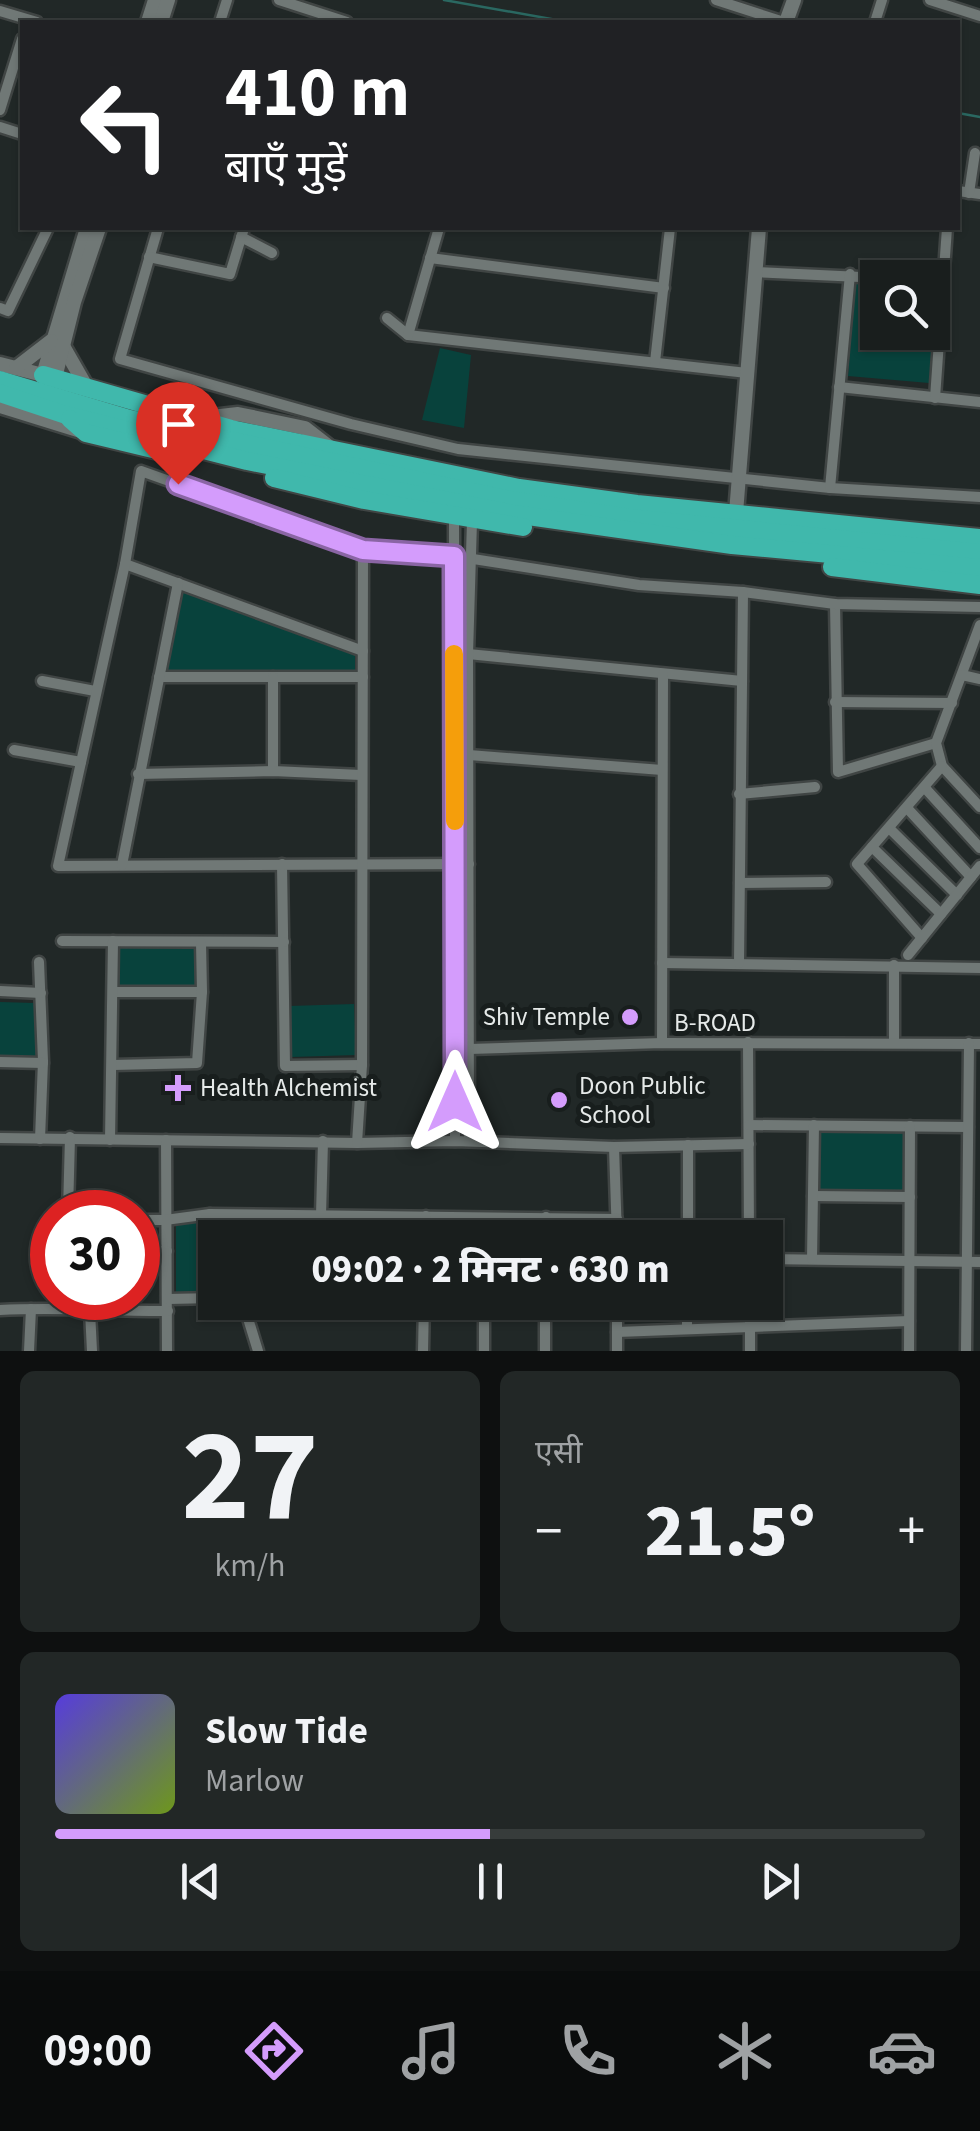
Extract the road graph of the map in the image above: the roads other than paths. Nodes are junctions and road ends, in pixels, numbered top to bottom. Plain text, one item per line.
1 (279, 0) edge
2 (716, 0) edge
3 (930, 0) edge
4 (0, 10) edge
5 (980, 16) edge
6 (26, 20) edge
7 (341, 20) edge
8 (779, 20) edge
9 (20, 44) edge
10 (3, 89) edge
11 (0, 110) edge
12 (974, 153) dead end
13 (969, 192) edge
14 (47, 230) edge
15 (86, 230) edge
16 (98, 230) edge
17 (157, 230) edge
18 (437, 230) edge
19 (670, 230) edge
20 (759, 230) edge
21 (947, 230) edge
22 (242, 232) edge
23 (272, 253) dead end
24 (149, 257) junction
25 (430, 258) junction
26 (942, 260) edge
27 (754, 272) junction
28 (850, 274) junction
29 (860, 275) edge
30 (664, 288) junction
31 (0, 308) edge
32 (386, 318) dead end
33 (408, 335) junction
34 (58, 343) junction
35 (937, 350) edge
36 (654, 362) junction
37 (0, 364) edge
38 (16, 368) junction
39 (747, 372) junction
40 (49, 376) junction
41 (0, 380) edge
42 (839, 387) junction
43 (89, 390) junction
44 (0, 393) edge
45 (936, 398) junction
46 (980, 402) edge
47 (0, 406) edge
48 (66, 415) junction
49 (202, 425) junction
50 (86, 433) junction
51 (330, 455) junction
52 (736, 479) junction
53 (830, 488) junction
54 (980, 497) edge
55 (736, 513) junction
56 (463, 519) junction
57 (980, 538) edge
58 (799, 543) junction
59 (363, 550) junction
60 (980, 553) edge
61 (454, 556) junction
62 (471, 559) junction
63 (126, 564) junction
64 (980, 568) edge
65 (178, 584) junction
66 (980, 584) edge
67 (743, 592) junction
68 (835, 604) junction
69 (980, 607) edge
70 (980, 625) edge
71 (454, 649) junction
72 (363, 651) junction
73 (468, 652) junction
74 (663, 674) junction
75 (962, 675) junction
76 (159, 677) junction
77 (273, 677) junction
78 (363, 677) junction
79 (980, 679) edge
80 (742, 680) junction
81 (42, 681) dead end
82 (95, 691) junction
83 (835, 702) junction
84 (952, 703) junction
85 (936, 743) junction
86 (14, 750) dead end
87 (468, 755) junction
88 (81, 762) junction
89 (942, 766) junction
90 (662, 770) junction
91 (272, 771) junction
92 (138, 774) junction
93 (361, 776) junction
94 (816, 788) dead end
95 (924, 788) junction
96 (739, 794) junction
97 (980, 806) edge
98 (907, 808) junction
99 (889, 828) junction
100 (872, 847) junction
101 (980, 848) edge
102 (282, 864) junction
103 (363, 864) junction
104 (455, 864) junction
105 (468, 864) junction
106 (122, 865) junction
107 (980, 866) edge
108 (972, 877) junction
109 (826, 882) dead end
110 (740, 883) junction
111 (957, 895) junction
112 (941, 914) junction
113 (922, 938) junction
114 (62, 941) dead end
115 (113, 941) junction
116 (284, 942) junction
117 (202, 943) junction
118 (908, 955) dead end
119 (39, 962) dead end
120 (662, 962) junction
121 (739, 963) junction
122 (894, 965) junction
123 (980, 968) edge
124 (0, 992) edge
125 (113, 992) junction
126 (202, 992) junction
127 (42, 993) junction
128 (748, 1042) junction
129 (662, 1043) junction
130 (894, 1043) junction
131 (974, 1044) edge
132 (470, 1050) junction
133 (0, 1062) edge
134 (455, 1062) junction
135 (43, 1063) junction
136 (113, 1065) junction
137 (362, 1065) junction
138 (748, 1124) junction
139 (814, 1125) junction
140 (910, 1126) junction
141 (968, 1127) junction
142 (70, 1137) junction
143 (0, 1138) edge
144 (40, 1139) junction
145 (110, 1140) junction
146 (166, 1140) junction
147 (322, 1141) junction
148 (455, 1141) junction
149 (469, 1141) junction
150 (357, 1143) junction
151 (748, 1144) junction
152 (688, 1145) junction
153 (614, 1148) junction
154 (69, 1190) edge
155 (974, 1192) edge
156 (813, 1196) junction
157 (910, 1198) junction
158 (210, 1214) junction
159 (321, 1215) junction
160 (426, 1216) junction
161 (546, 1216) junction
162 (483, 1218) joint
163 (618, 1219) joint
164 (160, 1220) edge
165 (165, 1220) junction
166 (212, 1220) edge
167 (426, 1220) edge
168 (546, 1220) edge
169 (688, 1220) edge
170 (749, 1220) edge
171 (160, 1251) edge
172 (166, 1251) junction
173 (783, 1259) edge
174 (812, 1259) junction
175 (910, 1259) junction
176 (974, 1262) edge
177 (198, 1301) edge
178 (168, 1305) junction
179 (160, 1306) edge
180 (30, 1309) edge
181 (0, 1310) edge
182 (31, 1320) edge
183 (90, 1320) edge
184 (249, 1320) edge
185 (424, 1320) edge
186 (484, 1320) edge
187 (545, 1320) edge
188 (617, 1320) edge
189 (687, 1320) edge
190 (750, 1320) edge
191 (909, 1321) junction
192 (687, 1328) junction
193 (750, 1328) junction
194 (617, 1332) junction
195 (30, 1351) edge
196 (92, 1351) edge
197 (167, 1351) edge
198 (258, 1351) edge
199 (423, 1351) edge
200 (484, 1351) edge
201 (545, 1351) edge
202 (617, 1351) edge
203 (750, 1351) edge
204 (909, 1351) edge
205 (966, 1351) edge

1 - 7 street
2 - 8 street
3 - 5 street
4 - 6 street
9 - 10 street
10 - 11 street
12 - 13 street
14 - 31 street
15 - 34 street
16 - 34 street
17 - 24 street
18 - 25 street
19 - 30 street
20 - 27 street
21 - 26 street
22 - 23 street
22 - 24 street
24 - 52 street
25 - 30 street
25 - 33 street
27 - 28 street
27 - 39 street
28 - 29 street
28 - 42 street
30 - 36 street
32 - 33 street
33 - 36 street
34 - 38 street
34 - 40 street
34 - 43 street
35 - 45 street
36 - 39 street
37 - 38 street
38 - 40 street
39 - 52 street
40 - 43 highway
41 - 49 highway
42 - 45 street
42 - 53 street
43 - 49 highway
44 - 48 highway
45 - 46 street
47 - 50 street
48 - 50 highway
48 - 58 highway
49 - 51 highway
49 - 51 street
50 - 56 highway
51 - 55 highway
51 - 58 highway
52 - 53 street
52 - 55 street
53 - 54 street
55 - 58 highway
56 - 58 highway
56 - 61 street
56 - 62 street
57 - 58 highway
58 - 60 highway
58 - 64 highway
58 - 66 highway
59 - 61 street
59 - 63 street
59 - 72 street
61 - 62 street
61 - 71 street
62 - 67 street
62 - 73 street
63 - 65 street
63 - 82 street
65 - 72 street
65 - 76 street
67 - 68 street
67 - 80 street
68 - 69 street
68 - 83 street
70 - 75 street
71 - 73 street
71 - 104 street
72 - 78 street
73 - 74 street
73 - 87 street
74 - 80 street
74 - 90 street
75 - 79 street
75 - 84 street
76 - 77 street
76 - 92 street
77 - 78 street
77 - 91 street
78 - 93 street
80 - 96 street
81 - 82 street
82 - 88 street
83 - 84 street
83 - 85 street
84 - 85 street
85 - 89 street
86 - 88 street
87 - 90 street
87 - 105 street
88 - 106 street
89 - 95 street
89 - 97 street
90 - 120 street
91 - 92 street
91 - 93 street
92 - 106 street
93 - 103 street
94 - 96 street
95 - 98 street
95 - 101 street
96 - 110 street
98 - 99 street
98 - 108 street
99 - 100 street
99 - 111 street
100 - 112 street
100 - 113 street
102 - 103 street
102 - 106 street
102 - 116 street
103 - 104 street
103 - 137 street
104 - 105 street
104 - 134 street
105 - 132 street
107 - 108 street
108 - 111 street
109 - 110 street
110 - 121 street
111 - 112 street
112 - 113 street
113 - 118 street
114 - 115 street
115 - 117 street
115 - 125 street
116 - 117 street
116 - 137 street
117 - 126 street
119 - 127 street
120 - 121 street
120 - 129 street
121 - 122 street
122 - 123 street
122 - 130 street
124 - 127 street
125 - 126 street
125 - 136 street
126 - 136 street
127 - 135 street
128 - 129 street, B-ROAD
128 - 130 street, B-ROAD
128 - 138 street
129 - 132 street, B-ROAD
130 - 131 street, B-ROAD
131 - 141 street
132 - 134 street
132 - 149 street
133 - 135 street
134 - 148 street
135 - 144 street
136 - 145 street
137 - 150 street
138 - 139 street
138 - 151 street
139 - 140 street
139 - 156 street
140 - 141 street
140 - 157 street
141 - 155 street
142 - 144 street
142 - 145 street
142 - 154 street
143 - 144 street
145 - 146 street
146 - 147 street
146 - 165 street
147 - 150 street
147 - 159 street
148 - 149 street
148 - 150 street
149 - 153 street
151 - 152 street
151 - 170 street
152 - 153 street
152 - 169 street
153 - 163 street
155 - 176 street
156 - 157 street
156 - 174 street
157 - 175 street
158 - 159 street
158 - 165 street
158 - 166 street
159 - 160 street
160 - 162 street
160 - 167 street
161 - 162 street
161 - 163 street
161 - 168 street
164 - 165 street
165 - 172 street
171 - 172 street
172 - 178 street
173 - 174 street
174 - 175 street
175 - 176 street
175 - 191 street
176 - 205 street
177 - 178 street
178 - 179 street
178 - 197 street
180 - 181 street
182 - 195 street
183 - 196 street
184 - 198 street
185 - 199 street
186 - 200 street
187 - 201 street
188 - 194 street
189 - 192 street
190 - 193 street
191 - 193 street
191 - 204 street
192 - 193 street
192 - 194 street
193 - 203 street
194 - 202 street

